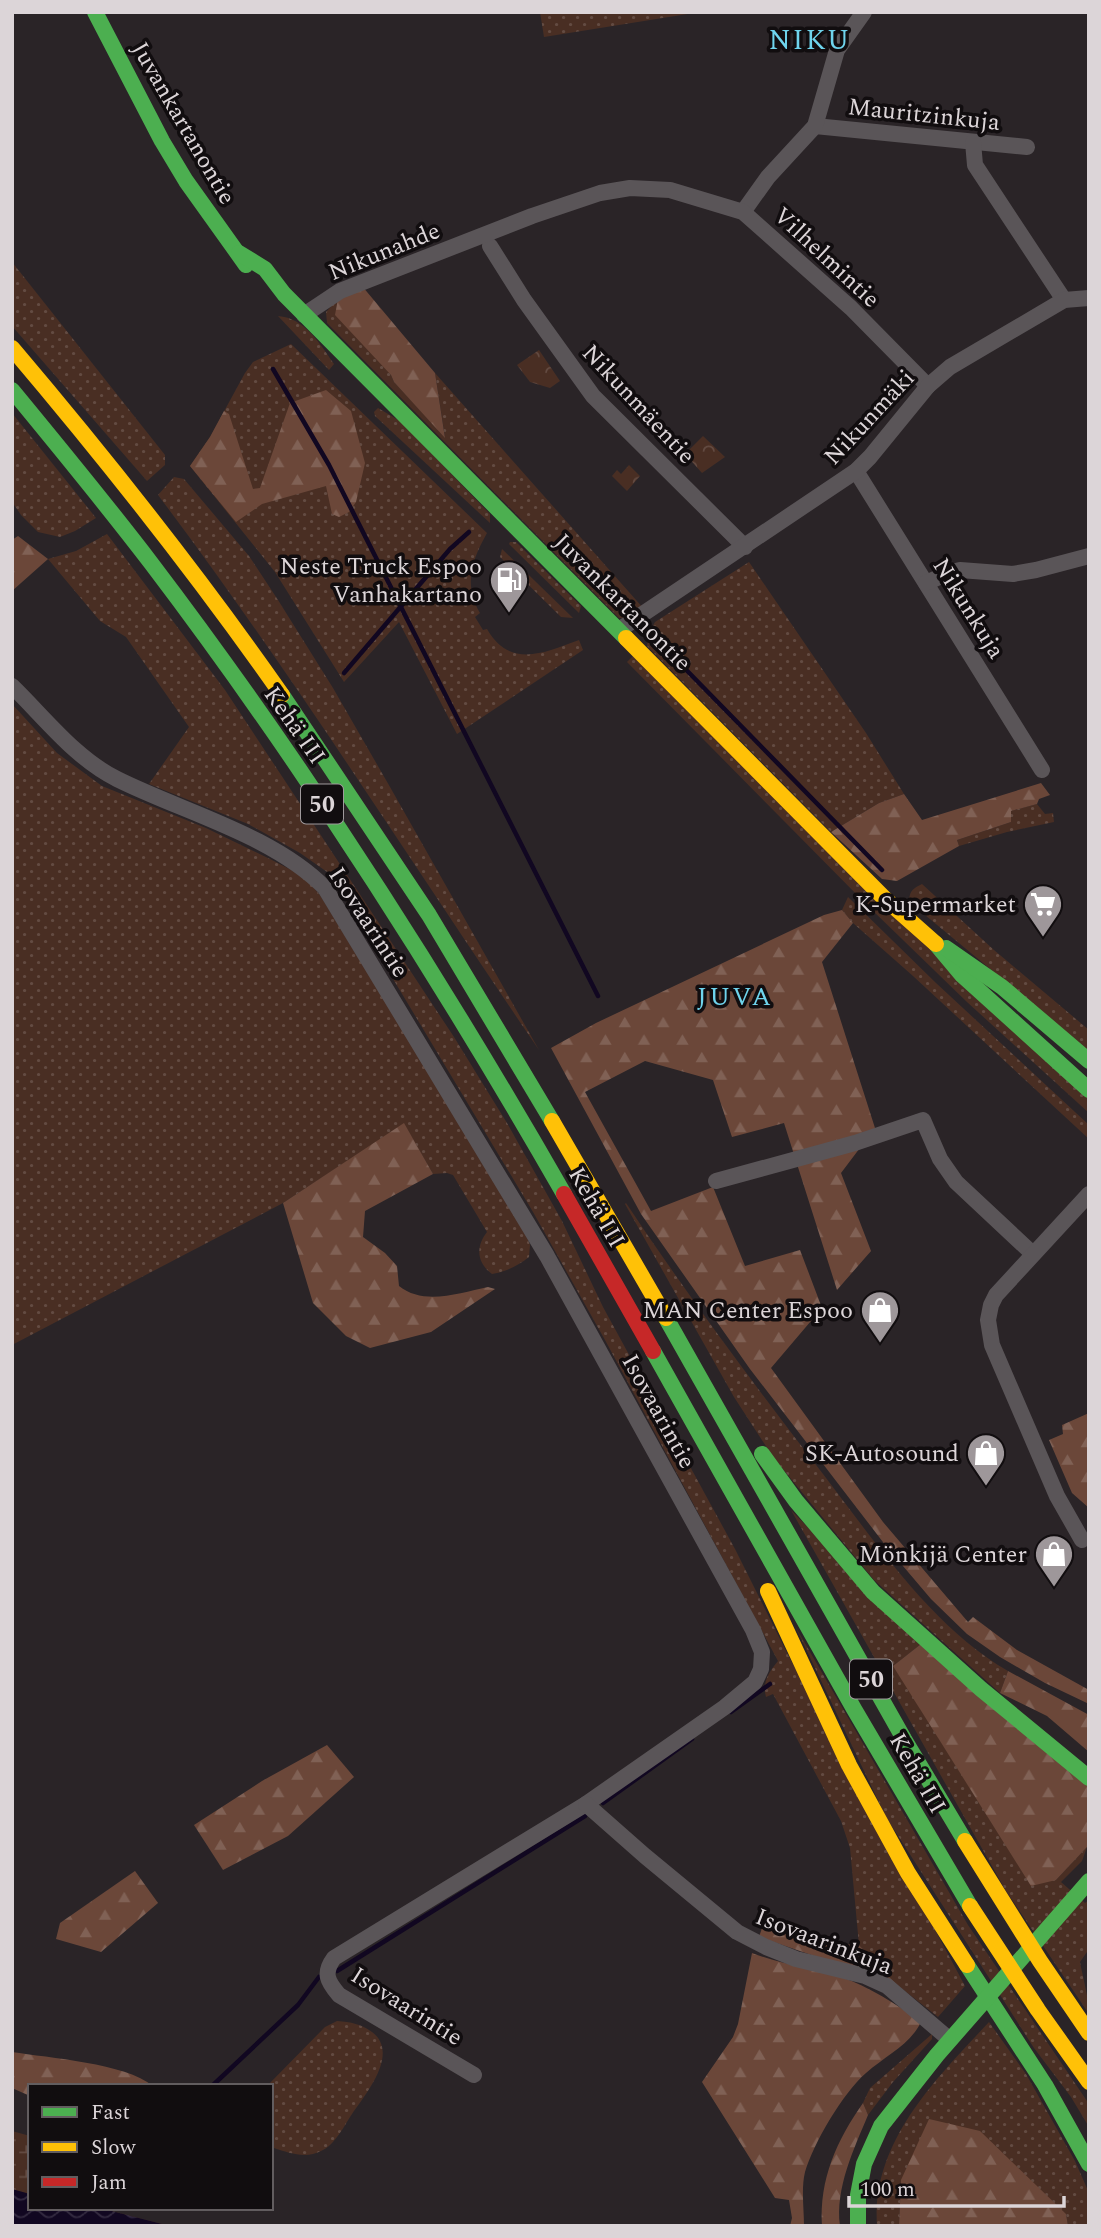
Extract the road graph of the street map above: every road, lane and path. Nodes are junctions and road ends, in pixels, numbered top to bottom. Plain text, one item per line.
1 (95, 12) edge
2 (864, 12) edge
3 (816, 126) junction
4 (973, 142) junction
5 (1027, 148) dead end
6 (743, 212) junction
7 (488, 240) junction
8 (1089, 298) edge
9 (1064, 300) junction
10 (304, 315) junction
11 (12, 348) edge
12 (928, 386) junction
13 (12, 390) edge
14 (856, 471) junction
15 (745, 547) junction
16 (1089, 556) edge
17 (926, 583) junction
18 (619, 630) junction
19 (12, 686) edge
20 (1042, 770) dead end
21 (932, 940) junction
22 (1089, 1061) edge
23 (1089, 1090) edge
24 (716, 1181) dead end
25 (1089, 1194) edge
26 (1033, 1254) junction
27 (708, 1391) junction
28 (708, 1451) junction
29 (1082, 1541) dead end
30 (1089, 1779) edge
31 (586, 1804) junction
32 (1089, 1881) edge
33 (1089, 2032) edge
34 (949, 2039) junction
35 (937, 2054) junction
36 (474, 2075) dead end
37 (1089, 2082) edge
38 (1077, 2142) junction
39 (1089, 2155) edge
40 (1089, 2164) edge
41 (858, 2226) edge
42 (867, 2226) edge

1 - 10 main road, Juvankartanontie
2 - 3 street, Vilhelmintie
3 - 4 street, Mauritzinkuja
3 - 6 street, Vilhelmintie
4 - 5 street, Mauritzinkuja
4 - 9 street
6 - 7 street, Nikunahde
6 - 12 street, Vilhelmintie
7 - 10 street, Nikunahde
7 - 15 street, Nikunmäentie
8 - 9 street, Nikunmäki
9 - 12 street, Nikunmäki
10 - 18 main road, Juvankartanontie
11 - 27 main road, Kehä III / 50
12 - 14 street, Nikunmäki
13 - 28 main road, Kehä III / 50
14 - 15 street, Nikunmäki
14 - 17 street, Nikunkuja
15 - 18 street, Nikunmäki
16 - 17 street
17 - 20 street, Nikunkuja
18 - 21 main road, Juvankartanontie
19 - 31 street, Isovaarintie
21 - 22 main road, Juvankartanontie
21 - 23 main road, Juvankartanontie
24 - 26 street
25 - 26 street
26 - 29 street
27 - 30 main road
27 - 33 main road, Kehä III / 50
28 - 37 main road, Kehä III / 50
28 - 38 main road
31 - 34 street, Isovaarinkuja
31 - 36 street, Isovaarintie
32 - 34 main road
34 - 35 main road
35 - 41 main road
35 - 42 main road
38 - 39 main road
38 - 40 main road

